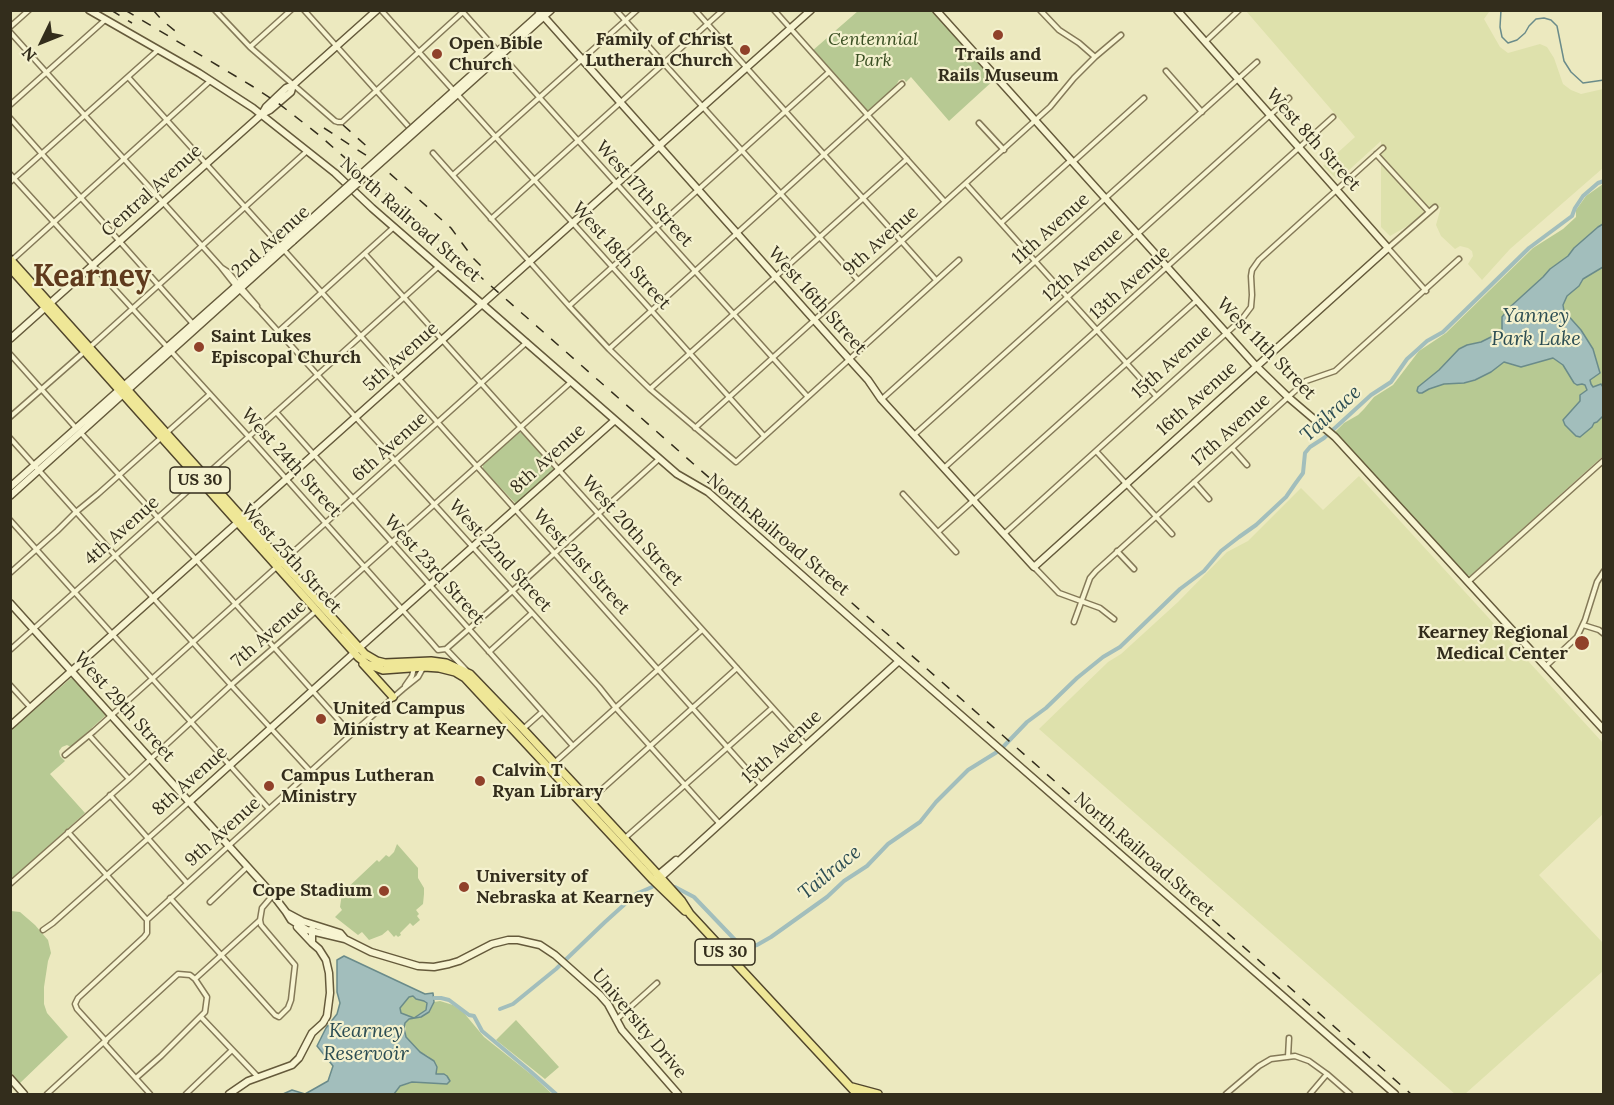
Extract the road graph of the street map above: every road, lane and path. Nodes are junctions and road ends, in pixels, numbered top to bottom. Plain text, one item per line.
1 (29, 10) edge
2 (89, 10) edge
3 (215, 10) edge
4 (291, 10) edge
5 (304, 10) edge
6 (377, 10) edge
7 (381, 10) edge
8 (551, 10) edge
9 (616, 10) edge
10 (637, 10) edge
11 (695, 10) edge
12 (723, 10) edge
13 (774, 10) edge
14 (811, 10) edge
15 (936, 10) edge
16 (1040, 10) edge
17 (1177, 10) edge
18 (1239, 10) edge
19 (463, 11) edge
20 (542, 13) edge
21 (105, 19) junction
22 (625, 21) junction
23 (708, 25) junction
24 (10, 27) edge
25 (790, 29) junction
26 (10, 32) edge
27 (1121, 35) dead end
28 (1205, 42) junction
29 (336, 46) junction
30 (250, 47) junction
31 (158, 50) junction
32 (419, 52) junction
33 (500, 54) junction
34 (1095, 57) junction
35 (582, 60) junction
36 (1257, 62) dead end
37 (664, 64) junction
38 (746, 68) junction
39 (1166, 71) dead end
40 (47, 72) junction
41 (829, 72) junction
42 (128, 77) junction
43 (1238, 79) junction
44 (211, 80) junction
45 (902, 84) dead end
46 (293, 85) junction
47 (376, 91) junction
48 (456, 93) junction
49 (539, 98) junction
50 (1144, 98) dead end
51 (1289, 98) dead end
52 (620, 103) junction
53 (10, 105) edge
54 (703, 107) junction
55 (785, 111) junction
56 (1202, 112) junction
57 (262, 114) junction
58 (1270, 115) junction
59 (85, 116) junction
60 (868, 116) junction
61 (1334, 117) dead end
62 (10, 118) edge
63 (167, 120) junction
64 (1035, 121) junction
65 (979, 123) dead end
66 (408, 126) dead end
67 (496, 137) junction
68 (578, 141) junction
69 (659, 146) junction
70 (1300, 148) junction
71 (1383, 148) dead end
72 (308, 150) junction
73 (742, 150) junction
74 (1004, 150) junction
75 (433, 153) dead end
76 (42, 154) junction
77 (1376, 154) junction
78 (824, 155) junction
79 (123, 159) junction
80 (906, 159) junction
81 (1072, 161) junction
82 (206, 163) junction
83 (10, 174) edge
84 (453, 176) junction
85 (15, 178) junction
86 (534, 180) junction
87 (10, 182) edge
88 (616, 184) junction
89 (966, 184) junction
90 (1337, 189) junction
91 (698, 190) junction
92 (780, 194) junction
93 (81, 197) junction
94 (863, 198) junction
95 (1106, 199) junction
96 (163, 202) junction
97 (945, 202) junction
98 (245, 207) junction
99 (1435, 207) dead end
100 (1429, 212) junction
101 (491, 219) junction
102 (54, 222) junction
103 (573, 223) junction
104 (1001, 223) junction
105 (394, 227) junction
106 (656, 228) junction
107 (737, 234) junction
108 (1137, 234) junction
109 (820, 237) junction
110 (119, 240) junction
111 (902, 242) junction
112 (202, 246) junction
113 (282, 248) junction
114 (1388, 248) junction
115 (365, 254) junction
116 (11, 260) edge
117 (959, 260) dead end
118 (1459, 260) dead end
119 (1036, 261) junction
120 (529, 262) junction
121 (93, 265) junction
122 (440, 266) junction
123 (612, 267) junction
124 (1168, 267) junction
125 (10, 268) edge
126 (695, 272) junction
127 (775, 276) junction
128 (858, 280) junction
129 (936, 280) junction
130 (159, 285) junction
131 (239, 287) junction
132 (1426, 291) junction
133 (322, 293) junction
134 (405, 297) junction
135 (1067, 297) junction
136 (1197, 300) junction
137 (483, 304) junction
138 (48, 305) junction
139 (569, 306) junction
140 (132, 309) junction
141 (651, 310) junction
142 (734, 314) junction
143 (814, 319) junction
144 (195, 326) junction
145 (1097, 330) junction
146 (279, 332) junction
147 (1226, 333) junction
148 (361, 336) junction
149 (10, 339) edge
150 (443, 339) junction
151 (527, 342) junction
152 (87, 349) junction
153 (609, 349) junction
154 (169, 350) junction
155 (690, 353) junction
156 (10, 354) edge
157 (772, 357) junction
158 (849, 359) junction
159 (1127, 363) junction
160 (1257, 366) junction
161 (318, 375) junction
162 (399, 379) junction
163 (572, 382) junction
164 (482, 383) junction
165 (43, 389) junction
166 (650, 389) junction
167 (124, 390) junction
168 (210, 394) junction
169 (729, 396) junction
170 (807, 396) junction
171 (1156, 396) junction
172 (1288, 397) junction
173 (881, 399) junction
174 (276, 412) junction
175 (10, 417) edge
176 (356, 417) junction
177 (615, 420) junction
178 (438, 422) junction
179 (521, 427) junction
180 (695, 428) junction
181 (79, 431) junction
182 (164, 435) junction
183 (914, 435) junction
184 (764, 436) junction
185 (249, 437) junction
186 (10, 438) edge
187 (1232, 448) junction
188 (1096, 451) junction
189 (314, 455) junction
190 (660, 458) junction
191 (395, 460) junction
192 (1604, 460) edge
193 (1247, 465) dead end
194 (477, 467) junction
195 (37, 468) junction
196 (944, 468) junction
197 (559, 470) junction
198 (119, 475) junction
199 (203, 478) junction
200 (286, 479) junction
201 (1194, 482) junction
202 (1126, 484) junction
203 (10, 487) edge
204 (903, 494) dead end
205 (10, 496) edge
206 (352, 499) junction
207 (1209, 499) dead end
208 (974, 501) junction
209 (435, 505) junction
210 (515, 509) junction
211 (76, 512) junction
212 (598, 514) junction
213 (1156, 516) junction
214 (158, 518) junction
215 (10, 520) edge
216 (241, 520) junction
217 (325, 523) junction
218 (938, 532) junction
219 (1004, 534) junction
220 (1172, 534) dead end
221 (392, 543) junction
222 (473, 547) junction
223 (37, 549) junction
224 (1118, 551) junction
225 (956, 552) dead end
226 (555, 553) junction
227 (115, 555) junction
228 (196, 560) junction
229 (280, 564) junction
230 (365, 567) junction
231 (1034, 567) junction
232 (1134, 569) dead end
233 (1604, 571) edge
234 (10, 573) edge
235 (1468, 582) junction
236 (430, 585) junction
237 (513, 591) junction
238 (75, 592) junction
239 (154, 598) junction
240 (1081, 602) junction
241 (10, 603) edge
242 (235, 604) junction
243 (319, 608) junction
244 (402, 610) junction
245 (532, 613) junction
246 (1114, 619) dead end
247 (1074, 622) dead end
248 (1583, 625) junction
249 (34, 629) junction
250 (469, 629) junction
251 (702, 630) junction
252 (113, 634) junction
253 (1604, 634) edge
254 (193, 642) junction
255 (273, 648) junction
256 (446, 649) junction
257 (10, 650) edge
258 (357, 652) junction
259 (489, 652) junction
260 (899, 661) junction
261 (423, 665) junction
262 (411, 666) junction
263 (1545, 667) junction
264 (737, 668) junction
265 (658, 669) junction
266 (72, 672) junction
267 (470, 674) junction
268 (152, 678) junction
269 (10, 685) edge
270 (231, 685) junction
271 (403, 689) junction
272 (312, 691) junction
273 (393, 697) junction
274 (615, 707) junction
275 (31, 708) junction
276 (693, 708) junction
277 (772, 708) junction
278 (542, 712) junction
279 (111, 715) junction
280 (192, 722) junction
281 (10, 726) edge
282 (1602, 726) edge
283 (271, 728) junction
284 (523, 729) junction
285 (351, 734) junction
286 (89, 735) junction
287 (806, 745) junction
288 (573, 746) junction
289 (649, 746) junction
290 (728, 748) junction
291 (65, 755) dead end
292 (150, 759) junction
293 (552, 765) junction
294 (231, 766) junction
295 (310, 771) junction
296 (129, 779) junction
297 (685, 784) junction
298 (761, 785) junction
299 (110, 795) junction
300 (189, 802) junction
301 (586, 802) junction
302 (269, 809) junction
303 (720, 823) junction
304 (68, 832) junction
305 (148, 838) junction
306 (621, 840) junction
307 (228, 846) junction
308 (247, 867) junction
309 (107, 875) junction
310 (657, 879) junction
311 (187, 883) junction
312 (10, 884) edge
313 (273, 895) junction
314 (170, 898) junction
315 (210, 902) dead end
316 (286, 912) junction
317 (147, 920) junction
318 (260, 920) junction
319 (295, 924) junction
320 (314, 929) junction
321 (44, 930) dead end
322 (312, 943) junction
323 (319, 949) junction
324 (220, 954) junction
325 (195, 979) junction
326 (657, 983) dead end
327 (201, 1017) junction
328 (616, 1020) junction
329 (1289, 1038) dead end
330 (105, 1042) junction
331 (232, 1050) junction
332 (1288, 1057) junction
333 (1327, 1074) junction
334 (258, 1077) junction
335 (10, 1078) edge
336 (136, 1078) junction
337 (850, 1086) junction
338 (24, 1095) edge
339 (47, 1095) edge
340 (150, 1095) edge
341 (186, 1095) edge
342 (229, 1095) edge
343 (678, 1095) edge
344 (858, 1095) edge
345 (878, 1095) edge
346 (1227, 1095) edge
347 (1310, 1095) edge
348 (1350, 1095) edge
349 (1395, 1095) edge

1 - 24 street
2 - 21 street, North Railroad Street
3 - 30 street
4 - 30 street
5 - 29 street
6 - 29 street, Central Avenue
7 - 32 street, West 18th Street
8 - 20 street, 2nd Avenue
9 - 22 street
10 - 22 street
11 - 23 street
12 - 23 street
13 - 25 street
14 - 25 street, 5th Avenue
15 - 64 street, West 11th Street
16 - 34 street
17 - 28 street, West 8th Street
18 - 28 street
19 - 32 street
19 - 33 street, West 17th Street
20 - 33 street, 2nd Avenue
20 - 35 street, West 16th Street
21 - 31 street, North Railroad Street
21 - 40 street
22 - 35 street
22 - 37 street
23 - 37 street
23 - 38 street
25 - 38 street, 5th Avenue
25 - 41 street
26 - 40 street, West 22nd Street
27 - 34 street, 9th Avenue
28 - 43 street, West 8th Street
29 - 46 street, Central Avenue
29 - 47 street
30 - 46 street
31 - 42 street
31 - 44 street, North Railroad Street
32 - 47 street
32 - 48 street, West 18th Street
33 - 48 street, 2nd Avenue
33 - 49 street, West 17th Street
34 - 64 street, 9th Avenue
35 - 49 street
35 - 52 street, West 16th Street
36 - 43 street, 11th Avenue
37 - 52 street
37 - 54 street
38 - 54 street, 5th Avenue
38 - 55 street
39 - 56 street
40 - 53 street
40 - 59 street, West 22nd Street
41 - 55 street
41 - 60 street
42 - 59 street
42 - 63 street, West 21st Street
43 - 56 street, 11th Avenue
43 - 58 street, West 8th Street
44 - 57 street, North Railroad Street
44 - 63 street
45 - 60 street
46 - 47 street
46 - 57 street, Central Avenue
47 - 66 street
48 - 67 street, West 18th Street
48 - 113 street, 2nd Avenue, bridge
49 - 67 street
49 - 68 street, West 17th Street
50 - 81 street
51 - 58 street, 12th Avenue
52 - 68 street
52 - 69 street, West 16th Street
54 - 69 street, 5th Avenue
54 - 73 street
55 - 73 street
55 - 78 street
56 - 95 street, 11th Avenue
57 - 72 street, North Railroad Street
57 - 82 street, Central Avenue
58 - 70 street, West 8th Street
58 - 108 street, 12th Avenue
59 - 76 street
59 - 79 street, West 22nd Street
60 - 78 street
60 - 80 street
61 - 70 street, 13th Avenue
62 - 76 street
63 - 79 street
63 - 82 street, West 21st Street
64 - 74 street, 9th Avenue
64 - 81 street, West 11th Street
65 - 74 street
67 - 84 street
67 - 86 street, West 18th Street
68 - 86 street
68 - 88 street, West 17th Street
69 - 88 street, 5th Avenue
69 - 91 street, West 16th Street
70 - 90 street, West 8th Street
70 - 124 street, 13th Avenue
71 - 77 street, 15th Avenue
72 - 98 street
72 - 105 street, North Railroad Street
73 - 91 street
73 - 92 street
74 - 89 street, 9th Avenue
75 - 84 street
76 - 85 street
76 - 93 street
77 - 90 street, 15th Avenue
77 - 100 street
78 - 92 street
78 - 94 street
79 - 93 street
79 - 96 street, West 22nd Street
80 - 94 street
80 - 97 street
81 - 95 street, West 11th Street
81 - 104 street
82 - 96 street, Central Avenue
82 - 98 street, West 21st Street
83 - 85 street, West 24th Street
84 - 101 street
85 - 87 street
85 - 102 street, West 24th Street
86 - 101 street
86 - 103 street, West 18th Street
88 - 103 street, 5th Avenue
88 - 106 street, West 17th Street
89 - 97 street, 9th Avenue
89 - 104 street
90 - 114 street, West 8th Street
90 - 147 street, 15th Avenue
91 - 106 street
91 - 107 street, West 16th Street
92 - 107 street
92 - 109 street
93 - 102 street
93 - 110 street
94 - 109 street
94 - 111 street
95 - 108 street, West 11th Street
95 - 119 street, 11th Avenue
96 - 110 street, Central Avenue
96 - 112 street, West 22nd Street
97 - 111 street, 9th Avenue
98 - 112 street
98 - 113 street, West 21st Street
99 - 100 street, 16th Avenue
100 - 114 street, 16th Avenue
101 - 120 street
102 - 116 street
102 - 121 street, West 24th Street
103 - 120 street, 5th Avenue
103 - 123 street, West 18th Street
104 - 119 street
105 - 115 street
105 - 122 street, North Railroad Street
106 - 123 street
106 - 126 street, West 17th Street
107 - 126 street
107 - 127 street, West 16th Street
108 - 124 street, West 11th Street
108 - 135 street, 12th Avenue
109 - 127 street
109 - 128 street
110 - 121 street, Central Avenue
110 - 130 street
111 - 128 street, 9th Avenue
111 - 129 street
112 - 130 street
112 - 131 street, West 22nd Street
113 - 131 street, 2nd Avenue
113 - 133 street, West 21st Street
114 - 132 street, West 8th Street
114 - 160 street, 16th Avenue
115 - 133 street
115 - 134 street, West 20th Street
116 - 138 main road, US 30
117 - 129 street
118 - 132 street, 17th Avenue
119 - 135 street
119 - 173 street, 11th Avenue
120 - 137 street, 5th Avenue
120 - 139 street
121 - 138 street, Central Avenue
121 - 140 street, West 24th Street
122 - 134 street, 4th Avenue
122 - 137 street, North Railroad Street
123 - 139 street
123 - 141 street, West 18th Street
124 - 136 street, West 11th Street
124 - 145 street, 13th Avenue
125 - 138 main road, US 30
126 - 141 street
126 - 142 street, West 17th Street
127 - 142 street
127 - 143 street, West 16th Street
128 - 143 street, 9th Avenue
129 - 158 street
130 - 140 street
130 - 144 street
131 - 144 street, 2nd Avenue
131 - 146 street, West 22nd Street
132 - 172 street, 17th Avenue
133 - 146 street
133 - 148 street, West 21st Street
134 - 148 street, 4th Avenue
134 - 150 street, West 20th Street
135 - 145 street
135 - 183 street, 12th Avenue
136 - 147 street, West 11th Street
136 - 159 street
137 - 150 street, 5th Avenue
137 - 151 street, North Railroad Street
138 - 149 street, Central Avenue
138 - 152 main road, West 25th Street / US 30
139 - 153 street
140 - 152 street
140 - 154 street, West 24th Street
141 - 153 street
141 - 155 street, West 18th Street
142 - 155 street
142 - 157 street, West 17th Street
143 - 157 street, 9th Avenue
143 - 158 street, West 16th Street
144 - 154 street, 2nd Avenue
145 - 159 street
145 - 196 street, 13th Avenue
146 - 161 street, West 22nd Street
147 - 160 street, West 11th Street
147 - 171 street, 15th Avenue
148 - 161 street, 4th Avenue
148 - 162 street, West 21st Street
150 - 162 street, 5th Avenue
150 - 164 street, West 20th Street
151 - 163 street, North Railroad Street
151 - 164 street, 6th Avenue
152 - 165 street
152 - 167 main road, West 25th Street / US 30
153 - 166 street
154 - 167 street, 2nd Avenue
154 - 168 street, West 24th Street
155 - 166 street
155 - 169 street, West 18th Street
156 - 165 street
157 - 169 street, 9th Avenue
157 - 170 street, West 17th Street
158 - 170 street
158 - 173 street, West 16th Street
159 - 171 street
159 - 208 street
160 - 172 street, West 11th Street
160 - 202 street, 16th Avenue
161 - 174 street, 4th Avenue
161 - 176 street, West 22nd Street
162 - 176 street, 5th Avenue
162 - 178 street, West 21st Street
163 - 177 street, North Railroad Street
163 - 179 street, 7th Avenue
164 - 178 street, 6th Avenue
164 - 179 street, West 20th Street
165 - 175 street
165 - 181 street
166 - 180 street
167 - 181 street, 2nd Avenue
167 - 182 main road, West 25th Street / US 30
168 - 182 street
168 - 185 street, West 24th Street
169 - 180 street, 9th Avenue
169 - 184 street, West 18th Street
170 - 184 street
171 - 188 street, 15th Avenue
172 - 187 street, 17th Avenue
172 - 235 street, West 11th Street
173 - 183 street, West 16th Street
174 - 185 street, 4th Avenue
174 - 189 street, West 23rd Street
176 - 189 street, 5th Avenue
176 - 191 street, West 22nd Street
177 - 190 street, North Railroad Street
177 - 197 street, 8th Avenue
178 - 191 street, 6th Avenue
178 - 194 street, West 21st Street
179 - 194 street, 7th Avenue
179 - 197 street, West 20th Street
180 - 184 street
181 - 195 street, 2nd Avenue
181 - 198 street
182 - 198 street
182 - 199 main road, West 25th Street / US 30
183 - 196 street, West 16th Street
185 - 199 street, 4th Avenue
185 - 200 street, West 24th Street
186 - 195 street
187 - 193 street
187 - 201 street, 17th Avenue
188 - 202 street
188 - 219 street, 15th Avenue
189 - 200 street, 5th Avenue
189 - 206 street, West 23rd Street
190 - 212 street
190 - 260 street, North Railroad Street
191 - 206 street, 6th Avenue
191 - 209 street, West 22nd Street
192 - 235 street
194 - 209 street, 7th Avenue
194 - 210 street, West 21st Street
195 - 203 street, 2nd Avenue
195 - 205 street, 2nd Avenue
195 - 211 street
196 - 208 street, West 16th Street
197 - 210 street, 8th Avenue
197 - 212 street, West 20th Street
198 - 211 street
198 - 214 street
199 - 214 street, 4th Avenue
199 - 216 main road, West 25th Street / US 30
200 - 216 street, 5th Avenue
200 - 217 street, West 24th Street
201 - 207 street
201 - 213 street, 17th Avenue
202 - 213 street
202 - 231 street, 16th Avenue
204 - 218 street
206 - 217 street, 6th Avenue
206 - 221 street, West 23rd Street
208 - 218 street
208 - 219 street, West 16th Street
209 - 221 street, 7th Avenue
209 - 222 street, West 22nd Street
210 - 222 street, 8th Avenue
210 - 226 street, West 21st Street
211 - 223 street
211 - 227 street
212 - 226 street
212 - 251 street, West 20th Street
213 - 220 street
213 - 224 street, 17th Avenue
214 - 227 street, 4th Avenue
214 - 228 street
215 - 223 street
216 - 228 street, 5th Avenue
216 - 229 main road, West 25th Street / US 30
217 - 229 street, 6th Avenue
217 - 230 street, West 24th Street
218 - 225 street
219 - 231 street, West 16th Street
221 - 230 street, 7th Avenue
221 - 236 street, West 23rd Street
222 - 236 street, 8th Avenue
222 - 237 street, West 22nd Street
223 - 234 street
223 - 238 street
224 - 232 street
224 - 240 street, 17th Avenue
226 - 237 street
226 - 265 street, West 21st Street
227 - 238 street, 4th Avenue
227 - 239 street
228 - 239 street, 5th Avenue
228 - 242 street
229 - 242 street, 6th Avenue
229 - 243 main road, West 25th Street / US 30
230 - 243 street, 7th Avenue
230 - 244 street, West 24th Street
231 - 240 street, West 16th Street
233 - 248 street
235 - 263 street, West 11th Street
236 - 244 street, 8th Avenue
236 - 250 street, West 23rd Street
237 - 245 street, West 22nd Street
237 - 250 street
238 - 249 street, 4th Avenue
238 - 252 street
239 - 252 street, 5th Avenue
239 - 254 street
240 - 246 street, West 16th Street
240 - 247 street, 17th Avenue
241 - 249 street, West 29th Street
242 - 254 street, 6th Avenue
242 - 255 street
243 - 255 street, 7th Avenue
243 - 258 main road, West 25th Street / US 30
243 - 258 main road, West 25th Street / US 30
244 - 256 street, West 24th Street
244 - 258 street, 8th Avenue
245 - 259 street
245 - 274 street, West 22nd Street
248 - 253 street
248 - 263 street
249 - 257 street, 4th Avenue
249 - 266 street, West 29th Street
250 - 256 street
250 - 259 street, West 23rd Street
251 - 264 street, West 20th Street
251 - 265 street
252 - 266 street, 5th Avenue
252 - 268 street
254 - 268 street, 6th Avenue
254 - 270 street
255 - 270 street, 7th Avenue
255 - 272 street
256 - 267 street, West 24th Street
258 - 262 main road, West 25th Street / US 30
258 - 272 street, 8th Avenue
258 - 273 main road
259 - 278 street, West 23rd Street
260 - 287 street, 15th Avenue
260 - 349 street, North Railroad Street
261 - 262 main road, West 24th Street / US 30
261 - 267 main road, West 24th Street / US 30
261 - 271 street, 9th Avenue
261 - 293 main road, West 24th Street / US 30
262 - 271 street, 9th Avenue
263 - 282 street, West 11th Street
264 - 276 street
264 - 277 street, West 20th Street
265 - 274 street
265 - 276 street, West 21st Street
266 - 275 street, 5th Avenue
266 - 279 street, West 29th Street
267 - 284 main road, West 24th Street / US 30
268 - 279 street, 6th Avenue
268 - 280 street
269 - 275 street
270 - 280 street, 7th Avenue
270 - 283 street
271 - 273 street, 9th Avenue
272 - 283 street, 8th Avenue
272 - 285 street
273 - 285 street, 9th Avenue
274 - 288 street
274 - 289 street, West 22nd Street
275 - 281 street, 5th Avenue
276 - 289 street
276 - 290 street, West 21st Street
277 - 287 street, West 20th Street
277 - 290 street
278 - 284 street
278 - 288 street, West 23rd Street
279 - 286 street, 6th Avenue
279 - 292 street, West 29th Street
280 - 292 street, 7th Avenue
280 - 294 street
283 - 294 street, 8th Avenue
283 - 295 street
284 - 293 main road, West 24th Street / US 30
285 - 295 street, 9th Avenue
286 - 291 street, 6th Avenue
286 - 296 street
287 - 298 street, 15th Avenue
288 - 293 street
289 - 297 street, West 22nd Street
289 - 301 street
290 - 297 street
290 - 298 street, West 21st Street
292 - 296 street, 7th Avenue
292 - 300 street, West 29th Street
293 - 301 main road, West 24th Street / US 30
294 - 300 street, 8th Avenue
294 - 302 street
295 - 302 street, 9th Avenue
296 - 299 street, 7th Avenue
297 - 303 street, West 22nd Street
297 - 306 street
298 - 303 street, 15th Avenue
299 - 304 street, 7th Avenue
299 - 305 street
300 - 305 street, 8th Avenue
300 - 307 street, West 29th Street
301 - 306 main road, West 24th Street / US 30
302 - 307 street, 9th Avenue
303 - 310 street, 15th Avenue
304 - 309 street
304 - 312 street, 7th Avenue
305 - 309 street, 8th Avenue
305 - 311 street
306 - 310 main road, West 24th Street / US 30
307 - 308 street, West 29th Street
307 - 311 street, 9th Avenue
308 - 313 street, West 29th Street
308 - 315 street
309 - 317 street
309 - 321 street, 8th Avenue
310 - 337 main road, West 24th Street / US 30
311 - 314 street, 9th Avenue
313 - 316 street, West 29th Street
313 - 318 street
314 - 317 street, 9th Avenue
314 - 324 street
316 - 319 street, West 29th Street
316 - 320 street, West 29th Street
317 - 330 street, 9th Avenue
318 - 324 street
318 - 324 street
319 - 320 street
319 - 322 street, West 29th Street
320 - 322 street
320 - 323 street
320 - 328 street, University Drive
322 - 323 street, West 29th Street
323 - 334 street
324 - 325 street
325 - 327 street
325 - 330 street
326 - 328 street
327 - 331 street
327 - 336 street
328 - 343 street, University Drive
329 - 332 street
330 - 336 street
330 - 339 street
331 - 334 street
331 - 341 street
332 - 333 street
332 - 346 street
333 - 347 street
333 - 348 street
334 - 342 street
335 - 338 street
336 - 340 street
337 - 344 main road, West 24th Street / US 30
337 - 345 main road

